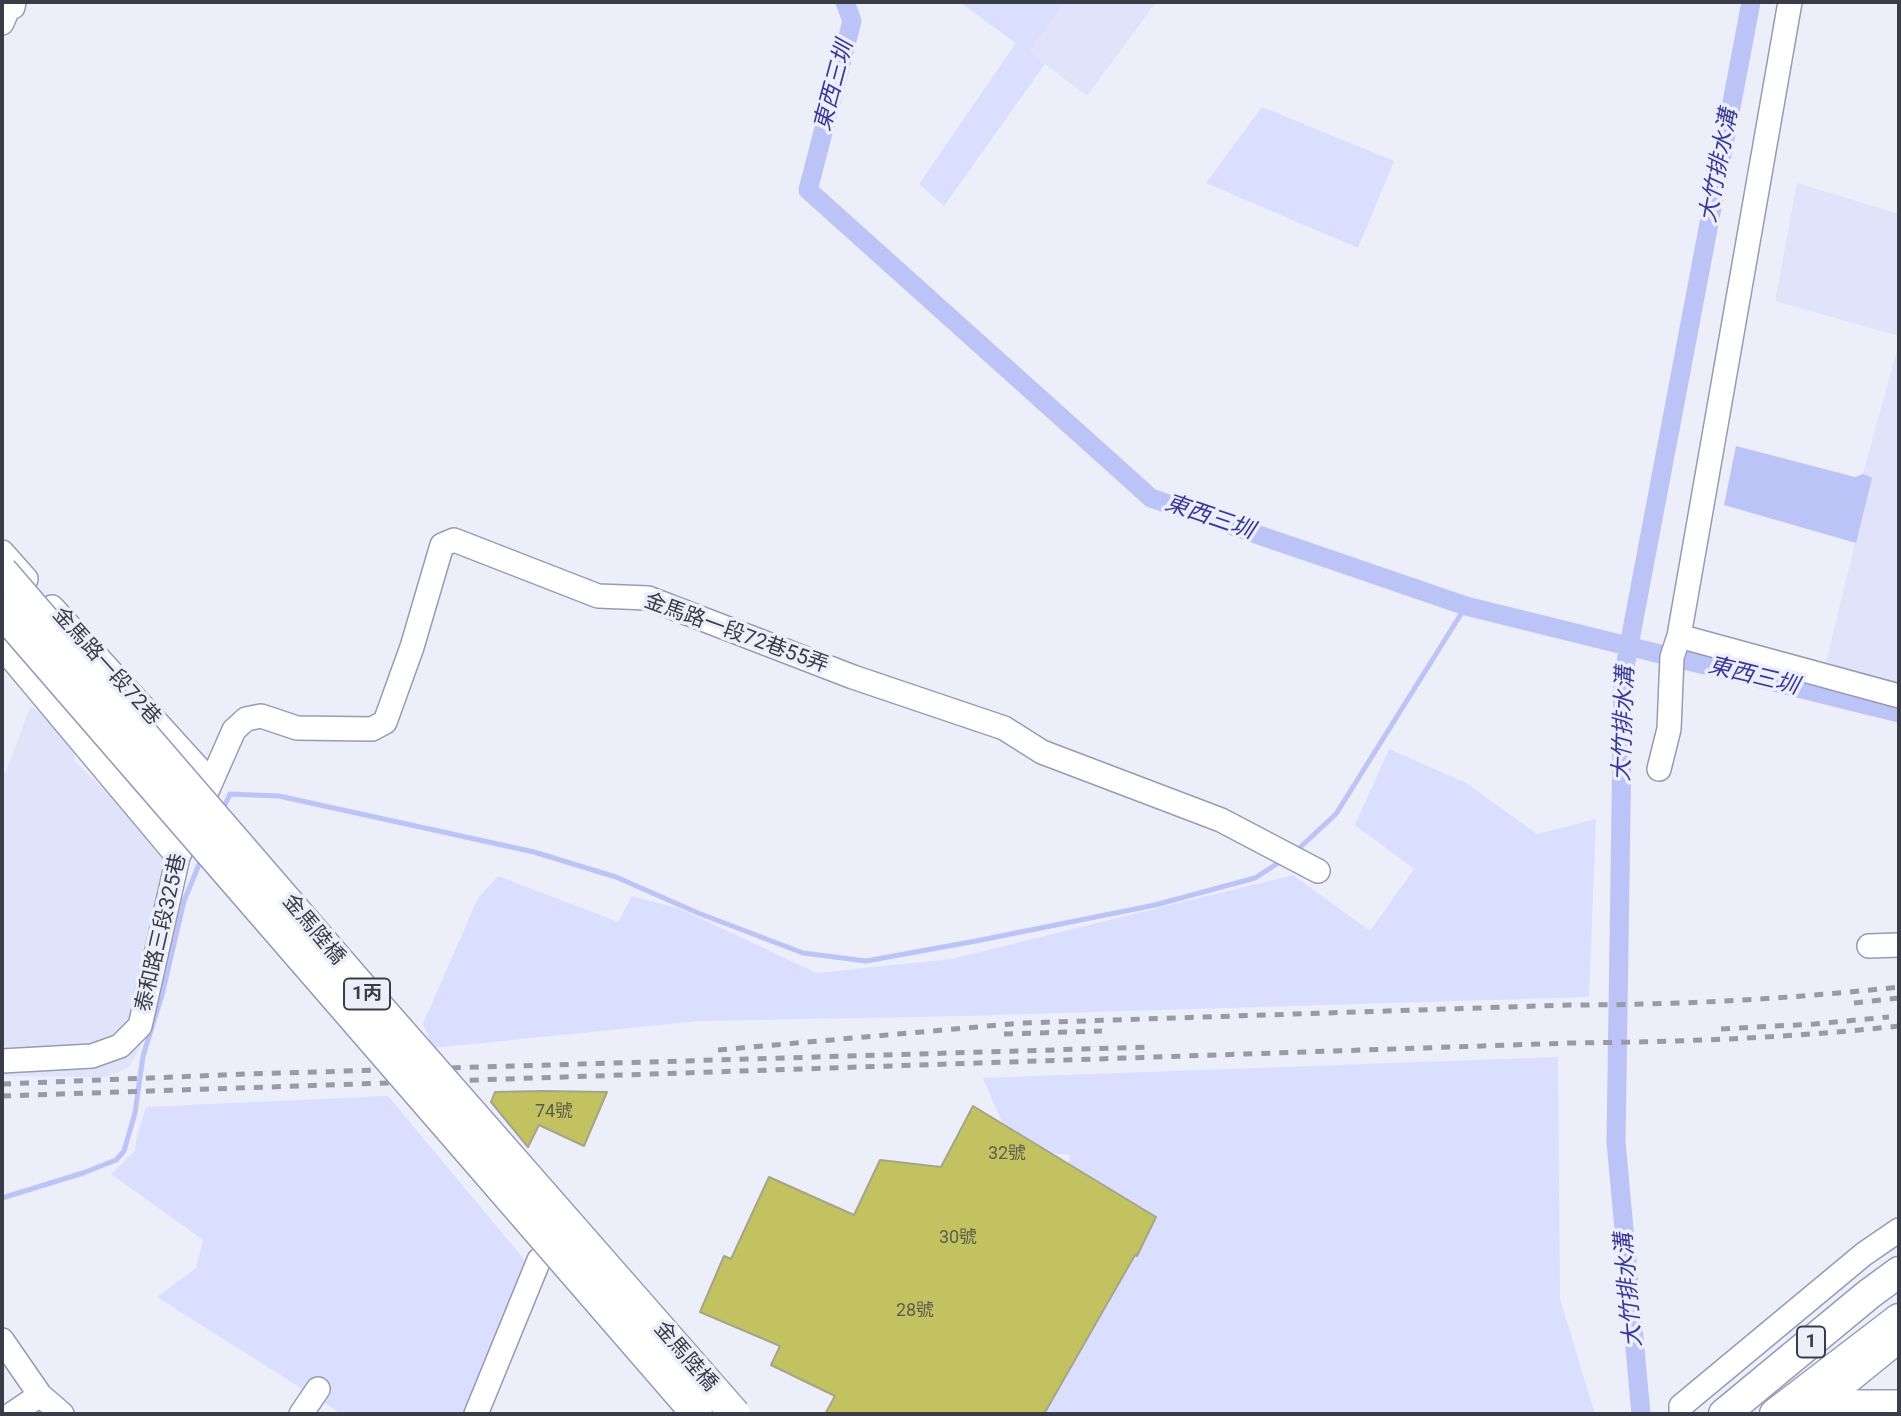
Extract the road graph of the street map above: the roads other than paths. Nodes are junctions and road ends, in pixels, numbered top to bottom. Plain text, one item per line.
1 (14, 2) edge
2 (1790, 2) edge
3 (2, 23) edge
4 (2, 552) edge
5 (2, 571) edge
6 (2, 612) edge
7 (1679, 636) junction
8 (2, 647) edge
9 (1899, 696) edge
10 (1659, 769) dead end
11 (210, 781) junction
12 (178, 857) junction
13 (1318, 871) dead end
14 (1899, 945) edge
15 (1869, 946) dead end
16 (2, 1061) edge
17 (1899, 1230) edge
18 (539, 1260) dead end
19 (1899, 1272) edge
20 (1899, 1319) edge
21 (2, 1340) edge
22 (1899, 1341) edge
23 (318, 1389) dead end
24 (40, 1395) junction
25 (1899, 1402) edge
26 (1817, 1408) edge
27 (12, 1414) edge
28 (62, 1414) edge
29 (301, 1414) edge
30 (476, 1414) edge
31 (697, 1414) edge
32 (735, 1414) edge
33 (1681, 1414) edge
34 (1724, 1414) edge
35 (1776, 1414) edge

1 - 3 street
2 - 7 street
4 - 11 street, 金馬路一段72巷
5 - 32 main road, 金馬陸橋 / 1丙, bridge
6 - 31 main road, 金馬陸橋 / 1丙, bridge
7 - 9 street
7 - 10 street
8 - 12 street
11 - 12 street, 泰和路三段325巷
11 - 13 street, 金馬路一段72巷55弄
12 - 16 street, 泰和路三段325巷
14 - 15 street
17 - 33 street, 1
18 - 30 street
19 - 34 main road, 1
20 - 35 main road, 1
21 - 24 street
22 - 26 street
23 - 29 street
24 - 27 street
24 - 28 street
25 - 26 street

